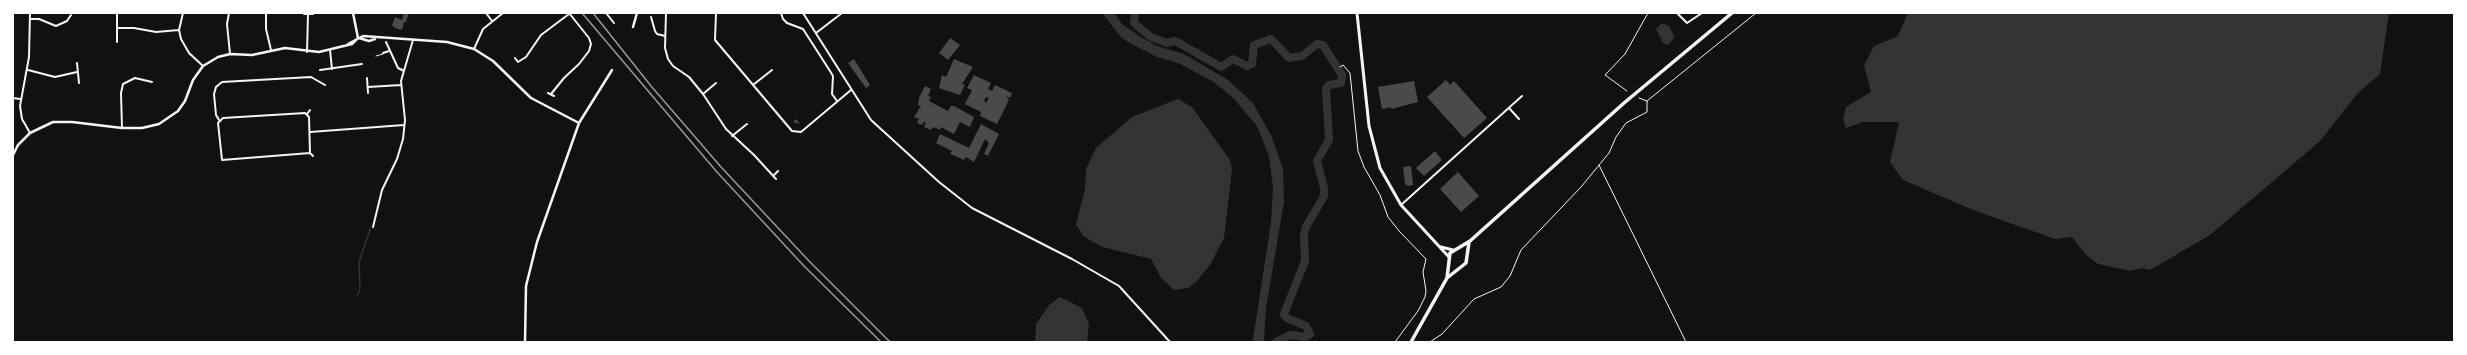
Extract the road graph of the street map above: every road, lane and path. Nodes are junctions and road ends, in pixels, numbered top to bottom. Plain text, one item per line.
1 (30, 13) edge
2 (117, 13) edge
3 (183, 13) edge
4 (266, 13) edge
5 (353, 13) edge
6 (486, 13) edge
7 (503, 13) edge
8 (569, 13) edge
9 (606, 13) edge
10 (637, 13) edge
11 (666, 13) edge
12 (716, 13) edge
13 (781, 13) edge
14 (803, 13) edge
15 (842, 13) edge
16 (1358, 13) edge
17 (1648, 13) edge
18 (1677, 13) edge
19 (1702, 13) edge
20 (1732, 13) edge
21 (1756, 13) edge
22 (228, 14) edge
23 (304, 14) dead end
24 (308, 14) junction
25 (313, 14) edge
26 (71, 15) dead end
27 (651, 17) dead end
28 (30, 19) junction
29 (492, 21) junction
30 (614, 23) dead end
31 (634, 27) dead end
32 (118, 28) junction
33 (179, 30) junction
34 (816, 33) junction
35 (665, 36) junction
36 (358, 38) junction
37 (413, 40) junction
38 (117, 42) dead end
39 (386, 42) dead end
40 (474, 49) junction
41 (271, 50) junction
42 (330, 50) junction
43 (390, 51) junction
44 (307, 52) junction
45 (383, 53) joint
46 (230, 54) junction
47 (376, 56) dead end
48 (515, 58) dead end
49 (76, 64) dead end
50 (362, 64) dead end
51 (203, 66) junction
52 (1340, 67) dead end
53 (332, 69) junction
54 (28, 70) junction
55 (320, 70) dead end
56 (612, 70) dead end
57 (772, 70) dead end
58 (404, 71) junction
59 (77, 72) junction
60 (302, 78) junction
61 (367, 78) dead end
62 (152, 82) dead end
63 (79, 83) dead end
64 (302, 83) dead end
65 (716, 83) dead end
66 (325, 85) dead end
67 (401, 85) junction
68 (753, 85) junction
69 (368, 87) junction
70 (851, 90) junction
71 (1627, 91) dead end
72 (368, 93) dead end
73 (548, 93) dead end
74 (551, 94) junction
75 (703, 94) junction
76 (554, 96) dead end
77 (1522, 96) dead end
78 (13, 98) edge
79 (1639, 98) dead end
80 (20, 99) junction
81 (837, 101) junction
82 (1647, 101) junction
83 (1509, 108) junction
84 (310, 110) dead end
85 (307, 114) junction
86 (1519, 118) dead end
87 (219, 120) junction
88 (579, 123) junction
89 (747, 124) dead end
90 (405, 125) junction
91 (122, 128) junction
92 (310, 132) junction
93 (30, 133) junction
94 (732, 136) junction
95 (310, 153) junction
96 (13, 155) edge
97 (313, 156) dead end
98 (222, 160) junction
99 (219, 162) dead end
100 (1599, 165) junction
101 (778, 171) dead end
102 (774, 176) junction
103 (776, 179) dead end
104 (1401, 205) junction
105 (373, 227) dead end
106 (1470, 241) junction
107 (1441, 246) junction
108 (1458, 248) junction
109 (1453, 250) junction
110 (1466, 254) junction
111 (1448, 256) junction
112 (1449, 263) junction
113 (1457, 268) junction
114 (1447, 278) junction
115 (525, 342) edge
116 (1170, 342) edge
117 (1395, 342) edge
118 (1411, 342) edge
119 (1430, 342) edge
120 (1686, 342) edge

1 - 28 street
2 - 32 street
3 - 33 street
4 - 41 street
5 - 36 street
6 - 29 street
7 - 29 street
8 - 48 street
8 - 74 street
9 - 30 street
10 - 31 street
11 - 35 street
12 - 68 street
13 - 81 street
14 - 34 street
15 - 34 street
16 - 104 main road
17 - 71 path
18 - 19 street
20 - 106 highway
21 - 82 path
22 - 46 street
23 - 24 street
24 - 25 street
24 - 44 street
26 - 28 street
27 - 35 street
28 - 54 street
29 - 40 street
32 - 33 street
32 - 38 street
33 - 51 street
34 - 70 street
35 - 75 street
36 - 37 street
36 - 42 street
37 - 40 street
37 - 58 street
39 - 43 street
40 - 88 street
41 - 44 street
41 - 46 street
42 - 44 street
42 - 53 street
43 - 45 street
43 - 58 street
45 - 47 lane
46 - 51 street
49 - 59 street
50 - 53 street
51 - 91 street
52 - 117 path
53 - 55 street
54 - 59 street
54 - 80 street
56 - 88 street
57 - 68 street
58 - 67 street
59 - 63 street
60 - 64 street
60 - 66 street
60 - 87 street
61 - 69 street
62 - 91 street
65 - 75 street
67 - 69 street
67 - 90 street
68 - 81 street
69 - 72 street
70 - 81 street
70 - 116 street
73 - 74 street
74 - 76 street
75 - 94 street
77 - 83 street
78 - 80 street
79 - 82 path
80 - 93 street
82 - 100 path
83 - 86 street
83 - 104 street
84 - 85 street
85 - 87 street
85 - 92 street
87 - 98 street
88 - 115 street
89 - 94 street
90 - 92 street
90 - 105 street
91 - 93 street
92 - 95 street
93 - 96 street
94 - 102 street
95 - 97 street
95 - 98 street
98 - 99 street
100 - 119 path
100 - 120 path
101 - 102 street
102 - 103 street
104 - 107 main road
106 - 108 highway
106 - 110 highway
107 - 109 main road
107 - 111 main road
108 - 109 highway
108 - 110 highway
109 - 111 highway
110 - 113 highway
111 - 112 highway
112 - 113 highway
112 - 114 highway
113 - 114 highway
114 - 118 highway

